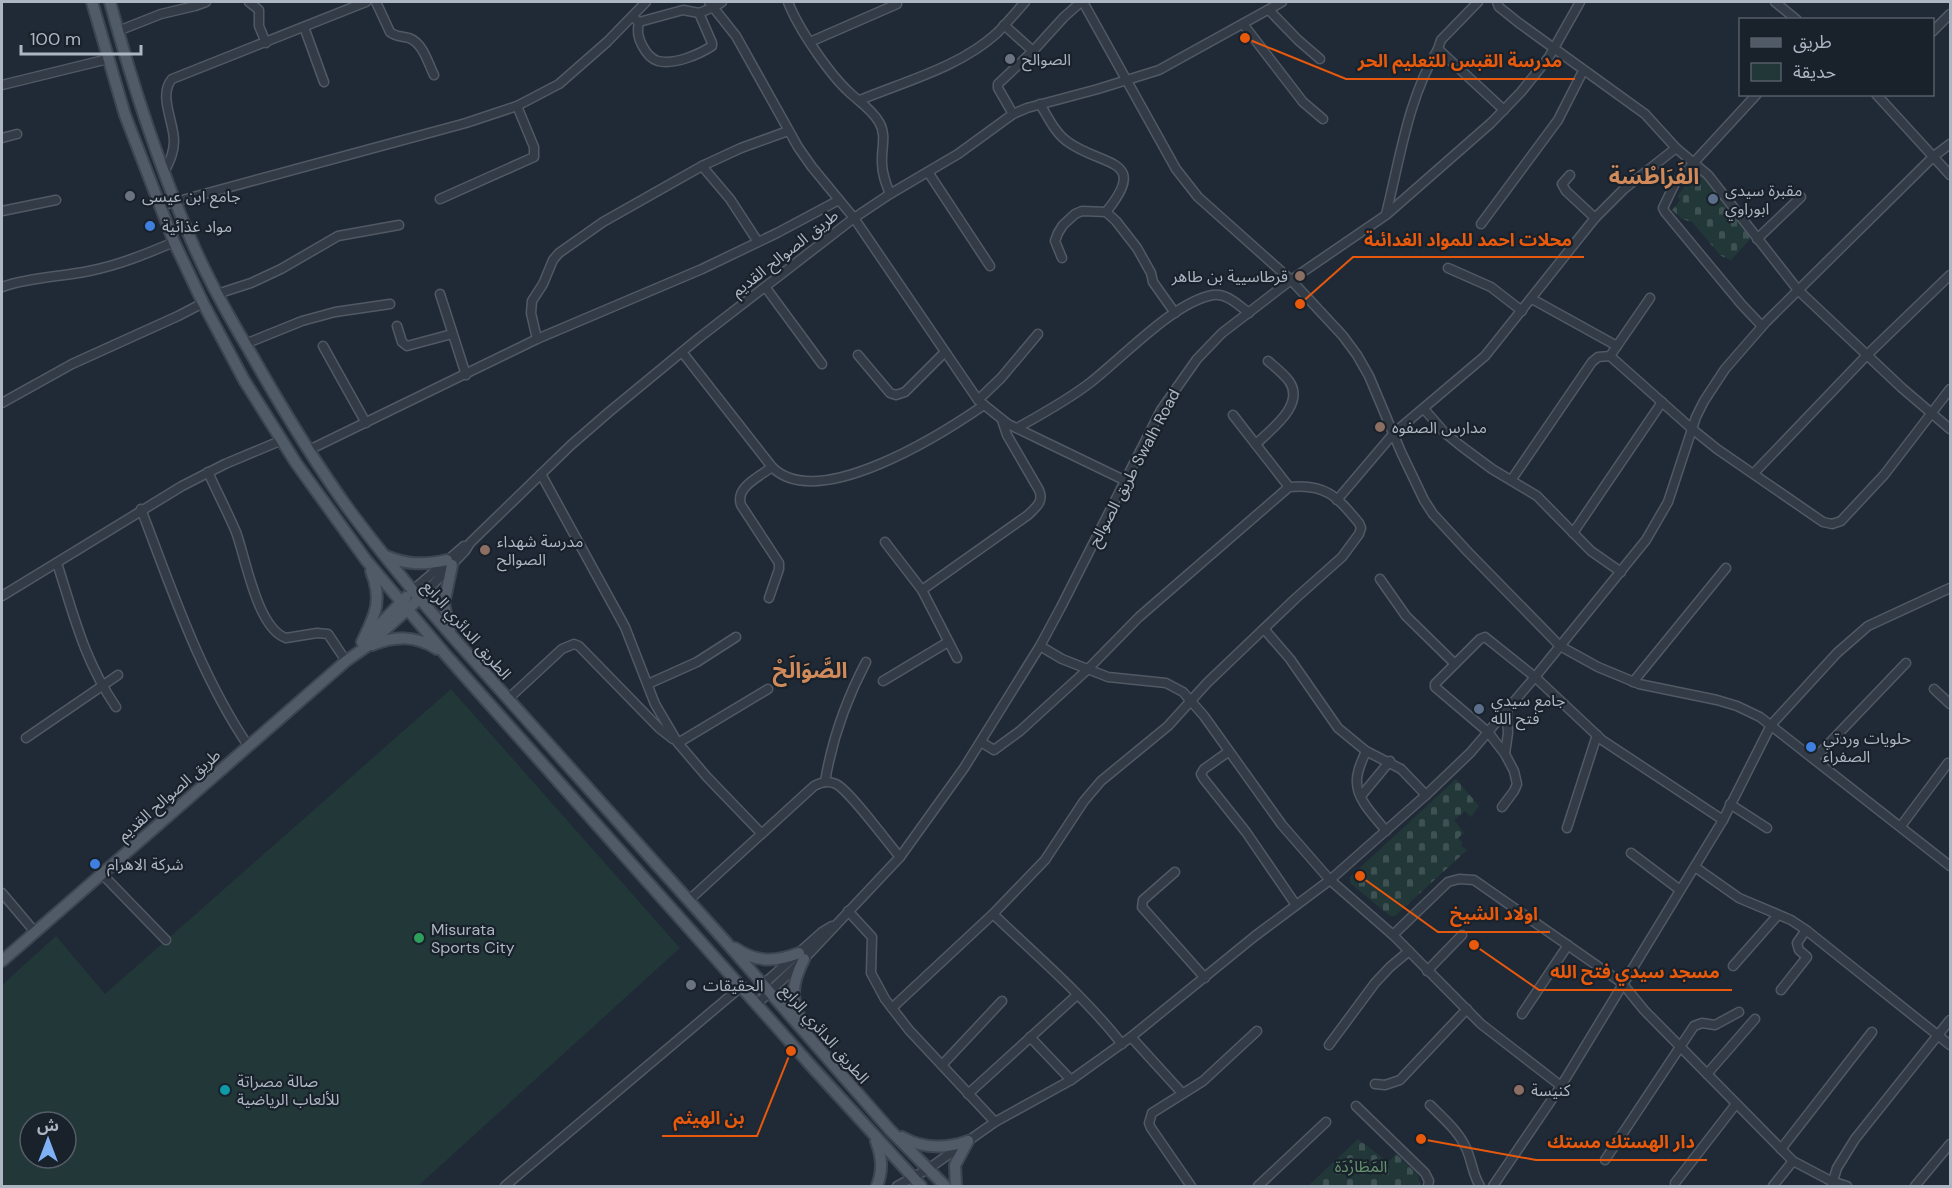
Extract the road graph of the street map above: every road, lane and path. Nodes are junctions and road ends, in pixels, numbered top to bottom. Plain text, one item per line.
1 (92, 2) edge
2 (110, 2) edge
3 (206, 2) edge
4 (249, 2) edge
5 (366, 2) edge
6 (376, 2) edge
7 (646, 2) edge
8 (722, 2) edge
9 (788, 2) edge
10 (1025, 2) edge
11 (1082, 2) edge
12 (1282, 2) edge
13 (1478, 2) edge
14 (1497, 2) edge
15 (1580, 2) edge
16 (1775, 2) edge
17 (712, 4) edge
18 (897, 4) dead end
19 (1269, 10) junction
20 (699, 13) junction
21 (1950, 14) edge
22 (1795, 18) edge
23 (635, 19) junction
24 (1243, 24) junction
25 (1004, 25) junction
26 (304, 27) junction
27 (1934, 30) edge
28 (118, 31) junction
29 (810, 42) junction
30 (266, 43) junction
31 (1438, 49) junction
32 (1554, 50) junction
33 (1033, 51) junction
34 (1320, 58) dead end
35 (108, 59) junction
36 (1584, 71) junction
37 (434, 75) dead end
38 (1128, 81) junction
39 (324, 82) dead end
40 (2, 85) edge
41 (1755, 96) edge
42 (1878, 96) edge
43 (860, 100) junction
44 (1040, 104) junction
45 (517, 106) junction
46 (1504, 110) junction
47 (1013, 114) junction
48 (1323, 119) dead end
49 (788, 131) junction
50 (17, 134) dead end
51 (2, 138) edge
52 (1950, 144) edge
53 (1676, 148) junction
54 (1934, 156) junction
55 (1695, 163) junction
56 (702, 166) junction
57 (928, 172) junction
58 (164, 173) junction
59 (1570, 175) dead end
60 (1950, 175) edge
61 (890, 194) junction
62 (1801, 197) dead end
63 (440, 199) dead end
64 (57, 200) dead end
65 (839, 200) junction
66 (176, 202) junction
67 (160, 206) junction
68 (2, 210) edge
69 (1106, 212) junction
70 (1386, 214) junction
71 (854, 218) junction
72 (1595, 218) junction
73 (1481, 224) dead end
74 (399, 225) dead end
75 (1757, 239) junction
76 (174, 242) junction
77 (758, 242) junction
78 (1062, 258) dead end
79 (990, 266) dead end
80 (1448, 268) dead end
81 (1950, 275) edge
82 (1291, 280) junction
83 (2, 287) edge
84 (766, 288) junction
85 (1798, 290) junction
86 (217, 294) junction
87 (440, 294) dead end
88 (1650, 298) dead end
89 (1532, 299) junction
90 (203, 303) junction
91 (390, 304) dead end
92 (1522, 311) junction
93 (1175, 313) junction
94 (1249, 313) junction
95 (397, 326) dead end
96 (1762, 326) junction
97 (452, 334) junction
98 (1038, 334) dead end
99 (537, 339) junction
100 (245, 344) junction
101 (323, 346) dead end
102 (1617, 346) junction
103 (682, 352) junction
104 (945, 352) junction
105 (858, 355) dead end
106 (1867, 355) junction
107 (1610, 356) junction
108 (1268, 361) dead end
109 (822, 364) dead end
110 (466, 375) junction
111 (1950, 389) edge
112 (981, 402) junction
113 (1662, 402) junction
114 (2, 403) edge
115 (1424, 410) junction
116 (1931, 412) junction
117 (1233, 415) dead end
118 (1002, 420) junction
119 (366, 423) junction
120 (1017, 428) junction
121 (1691, 428) junction
122 (1950, 429) edge
123 (1394, 433) junction
124 (280, 441) junction
125 (1256, 444) junction
126 (309, 450) junction
127 (772, 467) junction
128 (208, 472) junction
129 (1754, 473) junction
130 (541, 474) junction
131 (1512, 479) junction
132 (1124, 480) junction
133 (1289, 487) junction
134 (1337, 500) junction
135 (141, 509) junction
136 (1573, 533) junction
137 (885, 542) dead end
138 (385, 555) junction
139 (366, 560) junction
140 (449, 562) junction
141 (57, 563) junction
142 (1726, 568) dead end
143 (1621, 572) junction
144 (1380, 579) dead end
145 (1950, 588) edge
146 (922, 590) junction
147 (416, 594) junction
148 (2, 596) edge
149 (769, 598) dead end
150 (404, 606) junction
151 (1264, 629) junction
152 (451, 634) junction
153 (736, 637) dead end
154 (948, 642) junction
155 (1040, 646) junction
156 (1560, 646) junction
157 (361, 647) junction
158 (445, 654) junction
159 (957, 658) dead end
160 (346, 661) junction
161 (866, 662) dead end
162 (1906, 663) dead end
163 (1455, 664) junction
164 (1087, 670) junction
165 (118, 675) dead end
166 (1535, 677) junction
167 (883, 681) dead end
168 (1633, 682) junction
169 (648, 684) junction
170 (102, 685) junction
171 (768, 689) dead end
172 (1934, 689) dead end
173 (508, 699) junction
174 (1191, 699) junction
175 (1950, 704) edge
176 (116, 706) dead end
177 (1507, 710) junction
178 (1771, 725) junction
179 (1488, 732) junction
180 (1598, 735) junction
181 (26, 738) dead end
182 (981, 742) junction
183 (678, 743) junction
184 (249, 747) junction
185 (1366, 751) junction
186 (1228, 752) junction
187 (1505, 754) junction
188 (1814, 759) junction
189 (1390, 761) junction
190 (1948, 763) dead end
191 (825, 782) junction
192 (1426, 795) junction
193 (1361, 796) junction
194 (1730, 804) junction
195 (1502, 807) dead end
196 (1723, 820) junction
197 (1900, 826) junction
198 (1567, 828) dead end
199 (1767, 828) dead end
200 (1386, 831) junction
201 (762, 833) junction
202 (1631, 853) dead end
203 (900, 857) junction
204 (1950, 866) edge
205 (1695, 867) junction
206 (1176, 872) dead end
207 (101, 873) junction
208 (1330, 880) junction
209 (1680, 890) junction
210 (2, 893) edge
211 (688, 901) junction
212 (1296, 905) junction
213 (848, 911) junction
214 (993, 914) junction
215 (1778, 915) junction
216 (1806, 930) junction
217 (35, 932) junction
218 (1393, 935) junction
219 (1462, 935) dead end
220 (166, 940) dead end
221 (726, 942) junction
222 (1568, 945) junction
223 (1409, 951) junction
224 (802, 956) junction
225 (2, 961) edge
226 (1733, 966) dead end
227 (1427, 971) junction
228 (1204, 978) junction
229 (1622, 983) junction
230 (742, 986) junction
231 (766, 989) junction
232 (1781, 990) dead end
233 (1077, 995) junction
234 (754, 1000) junction
235 (1002, 1001) dead end
236 (892, 1008) junction
237 (1467, 1009) junction
238 (1740, 1012) dead end
239 (1522, 1014) dead end
240 (1755, 1019) dead end
241 (1950, 1020) edge
242 (1257, 1031) dead end
243 (1872, 1032) dead end
244 (1938, 1036) junction
245 (1030, 1037) junction
246 (1131, 1037) junction
247 (1122, 1044) junction
248 (1329, 1045) dead end
249 (1950, 1045) edge
250 (1681, 1046) junction
251 (817, 1047) junction
252 (942, 1065) junction
253 (1707, 1074) junction
254 (1071, 1080) junction
255 (1375, 1084) dead end
256 (1561, 1086) junction
257 (1182, 1093) junction
258 (968, 1094) junction
259 (1736, 1104) junction
260 (1430, 1105) dead end
261 (1356, 1106) dead end
262 (994, 1122) junction
263 (1326, 1122) dead end
264 (890, 1130) junction
265 (874, 1135) junction
266 (968, 1141) junction
267 (1950, 1144) edge
268 (1781, 1149) junction
269 (1605, 1160) dead end
270 (1793, 1161) junction
271 (928, 1169) junction
272 (917, 1182) edge
273 (1675, 1183) dead end
274 (1832, 1184) edge
275 (505, 1186) edge
276 (878, 1186) edge
277 (897, 1186) edge
278 (945, 1186) edge
279 (956, 1186) edge
280 (1191, 1186) edge
281 (1258, 1186) edge
282 (1428, 1186) edge
283 (1480, 1186) edge
284 (1493, 1186) edge
285 (1773, 1186) edge
286 (1846, 1186) edge
287 (1915, 1186) edge

1 - 35 main road, الطريق الدائري الرابع
2 - 28 main road, الطريق الدائري الرابع
3 - 28 street
4 - 30 street
5 - 26 street
6 - 37 street
7 - 23 street
8 - 17 street
9 - 29 street
10 - 25 street
11 - 33 street
11 - 38 street
12 - 19 street
13 - 31 street
14 - 32 street
15 - 32 street, طريق الصوالح Swalh Road
16 - 22 street
17 - 20 street
17 - 49 street
18 - 29 street
19 - 24 street
19 - 34 street
20 - 23 street
20 - 23 street
21 - 27 street
23 - 45 street
24 - 38 street
24 - 48 street
25 - 33 street
25 - 43 street
26 - 30 street
26 - 39 street
28 - 58 main road, الطريق الدائري الرابع
29 - 43 street
30 - 58 street
31 - 46 street
31 - 70 street
32 - 36 street
32 - 46 street, طريق الصوالح Swalh Road
33 - 47 street
35 - 40 street
35 - 67 main road, الطريق الدائري الرابع
36 - 53 street
36 - 73 street
38 - 44 street
38 - 82 street
41 - 55 street
42 - 54 street
43 - 61 street
44 - 47 street
44 - 69 street
45 - 63 street
45 - 66 street
46 - 70 street, طريق الصوالح Swalh Road
47 - 57 street
49 - 56 street
49 - 65 street
50 - 51 street
52 - 54 street
53 - 55 street
53 - 72 street
54 - 60 street
54 - 85 street
55 - 75 street
55 - 96 street
56 - 77 street
56 - 99 street
57 - 61 street
57 - 79 street
58 - 66 main road, الطريق الدائري الرابع
59 - 72 street
61 - 71 street
62 - 75 street
64 - 68 street
65 - 71 street
65 - 77 street
66 - 67 street
66 - 86 main road, الطريق الدائري الرابع
67 - 76 main road, الطريق الدائري الرابع
69 - 78 street
69 - 93 street
70 - 82 street, طريق الصوالح Swalh Road
71 - 84 street, طريق الصوالح القديم
71 - 104 street, طريق الصوالح القديم
72 - 89 street
74 - 86 street
75 - 85 street
76 - 83 street
76 - 90 main road, الطريق الدائري الرابع
77 - 99 street
80 - 92 street
81 - 106 street
82 - 94 street, طريق الصوالح Swalh Road
82 - 123 street
84 - 103 street, طريق الصوالح القديم
84 - 109 street
85 - 96 street
85 - 106 street
86 - 100 main road, الطريق الدائري الرابع
87 - 97 street
88 - 102 street
89 - 92 street
89 - 102 street
90 - 114 street
90 - 124 main road, الطريق الدائري الرابع
91 - 100 street
92 - 115 street
93 - 94 street
93 - 120 street
94 - 132 street, طريق الصوالح Swalh Road
95 - 97 street
96 - 121 street
97 - 110 street
98 - 112 street
99 - 110 street
100 - 126 main road, الطريق الدائري الرابع
101 - 119 street
102 - 107 street
103 - 127 street
103 - 130 street, طريق الصوالح القديم
104 - 105 street
104 - 112 street, طريق الصوالح القديم
106 - 116 street
106 - 129 street
107 - 113 street
107 - 131 street
108 - 125 street
110 - 119 street
111 - 116 street
112 - 118 street, طريق الصوالح القديم
112 - 127 street
113 - 121 street
113 - 136 street
115 - 123 street
115 - 131 street
116 - 122 street
116 - 129 street
117 - 125 street
118 - 120 street, طريق الصوالح القديم
118 - 146 street
119 - 126 street
120 - 132 street, طريق الصوالح القديم
121 - 129 street
121 - 143 street
123 - 134 street
123 - 156 street
124 - 128 street
124 - 139 main road, الطريق الدائري الرابع
125 - 133 street
126 - 138 main road, الطريق الدائري الرابع
127 - 149 street
128 - 135 street
128 - 160 street
130 - 140 street, طريق الصوالح القديم
130 - 169 street
131 - 136 street
132 - 155 street, طريق الصوالح Swalh Road
133 - 134 street
133 - 164 street
134 - 151 street
135 - 141 street
135 - 184 street
136 - 143 street
137 - 146 street
138 - 140 main road
138 - 147 main road, الطريق الدائري الرابع
139 - 150 main road, الطريق الدائري الرابع
139 - 157 main road
140 - 147 street, طريق الصوالح القديم
140 - 152 main road
141 - 148 street
141 - 170 street
142 - 168 street
143 - 156 street
144 - 163 street
145 - 178 street
146 - 154 street
147 - 150 main road, طريق الصوالح القديم
147 - 152 main road, الطريق الدائري الرابع
150 - 157 main road, طريق الصوالح القديم
150 - 158 main road, الطريق الدائري الرابع
151 - 174 street
151 - 185 street
152 - 173 main road, الطريق الدائري الرابع
153 - 169 street
154 - 159 street
154 - 167 street
155 - 164 street
155 - 182 street, طريق الصوالح Swalh Road
156 - 166 street
156 - 168 street
157 - 158 main road
157 - 160 main road, طريق الصوالح القديم
158 - 230 main road, الطريق الدائري الرابع
160 - 184 main road, طريق الصوالح القديم
161 - 191 street
162 - 188 street
163 - 166 street
163 - 179 street
164 - 174 street
164 - 182 street
165 - 170 street
166 - 177 street
166 - 180 street
168 - 178 street
169 - 183 street
170 - 176 street
170 - 181 street
171 - 183 street
172 - 175 street
173 - 183 street
173 - 211 main road, الطريق الدائري الرابع
174 - 186 street
174 - 214 street
177 - 179 street
177 - 187 street
178 - 188 street
178 - 194 street
179 - 187 street
179 - 192 street
180 - 196 street
180 - 198 street
182 - 203 street, طريق الصوالح Swalh Road
183 - 201 street
184 - 207 main road, طريق الصوالح القديم
185 - 189 street
185 - 193 street
186 - 208 street
186 - 212 street
187 - 195 street
188 - 197 street
189 - 192 street
189 - 193 street
190 - 197 street
191 - 201 street
191 - 203 street
192 - 200 street
193 - 200 street
194 - 196 street
194 - 199 street
196 - 205 street
197 - 204 street
200 - 208 street
201 - 211 street
202 - 209 street
203 - 213 street, طريق الصوالح Swalh Road
205 - 209 street
205 - 215 street
206 - 228 street
207 - 217 main road, طريق الصوالح القديم
207 - 220 street
208 - 212 street
208 - 218 street
209 - 229 street
210 - 217 street
211 - 221 main road, الطريق الدائري الرابع
212 - 228 street
213 - 224 street, طريق الصوالح Swalh Road
213 - 236 street
214 - 233 street
214 - 236 street
215 - 216 street
215 - 226 street
216 - 232 street
216 - 244 street
217 - 225 main road, طريق الصوالح القديم
218 - 222 street
218 - 223 street
219 - 227 street
221 - 224 main road
221 - 231 main road, الطريق الدائري الرابع
222 - 229 street
222 - 239 street
223 - 227 street
223 - 248 street
224 - 231 street, طريق الصوالح Swalh Road
224 - 251 main road
227 - 237 street
228 - 246 street
229 - 250 street
229 - 256 street
230 - 234 main road, الطريق الدائري الرابع
230 - 275 street
231 - 234 street, طريق الصوالح Swalh Road
231 - 251 main road, الطريق الدائري الرابع
233 - 245 street
233 - 247 street
234 - 265 main road, الطريق الدائري الرابع
235 - 252 street
236 - 252 street
237 - 255 street
237 - 256 street
238 - 250 street
240 - 253 street
241 - 244 street
242 - 257 street
243 - 268 street
244 - 249 street
244 - 274 street
245 - 254 street
245 - 258 street
246 - 247 street
246 - 257 street
247 - 254 street
250 - 253 street
250 - 269 street
251 - 264 main road, الطريق الدائري الرابع
252 - 258 street
253 - 259 street
254 - 262 street
256 - 284 street
257 - 280 street
258 - 262 street
259 - 268 street
259 - 273 street
260 - 283 street
261 - 282 street
262 - 266 street
263 - 281 street
264 - 266 main road
264 - 271 main road, الطريق الدائري الرابع
265 - 272 main road, الطريق الدائري الرابع
265 - 276 main road
266 - 271 street
266 - 279 main road
267 - 287 street
268 - 270 street
270 - 274 street
270 - 285 street
271 - 272 street
271 - 278 main road, الطريق الدائري الرابع
272 - 277 street
274 - 286 street

